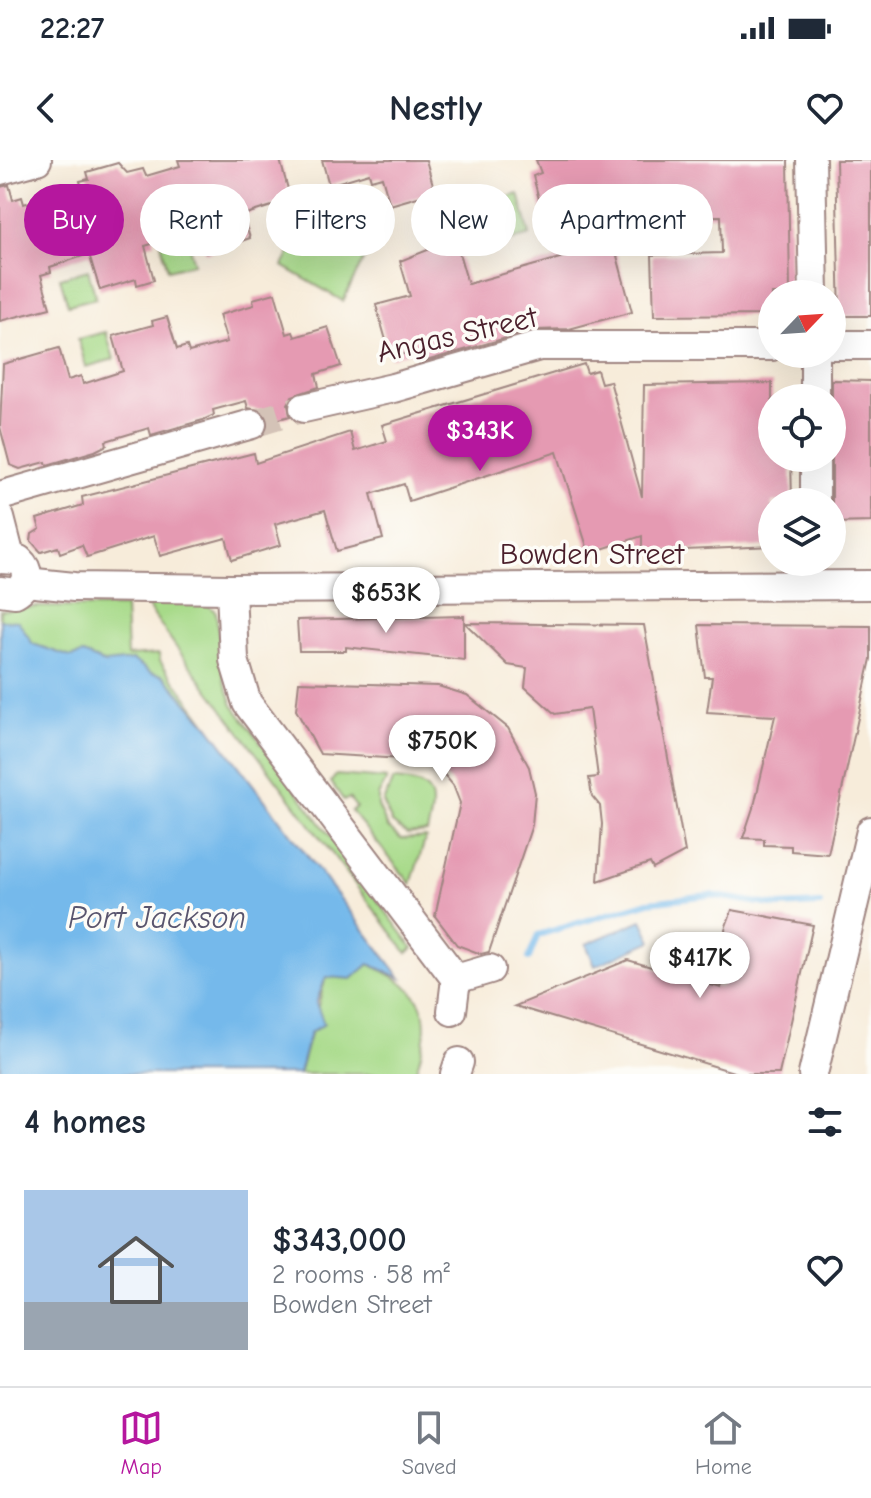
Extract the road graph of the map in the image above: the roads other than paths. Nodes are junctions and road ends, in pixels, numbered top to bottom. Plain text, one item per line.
1 (37, 160) edge
2 (811, 160) edge
3 (0, 170) edge
4 (814, 280) edge
5 (846, 345) edge
6 (871, 345) edge
7 (758, 346) edge
8 (304, 408) tunnel mouth
9 (242, 418) tunnel mouth
10 (0, 496) edge
11 (0, 518) edge
12 (5, 558) edge
13 (758, 575) edge
14 (825, 576) edge
15 (871, 585) edge
16 (13, 587) edge
17 (231, 589) junction
18 (871, 831) edge
19 (490, 969) dead end
20 (456, 979) junction
21 (452, 1011) dead end
22 (813, 1074) edge

1 - 3 street
2 - 4 street
5 - 6 street
7 - 8 street, Angas Street
9 - 10 street
11 - 12 street
12 - 16 street
13 - 17 street, Bowden Street
14 - 15 street, Bowden Street
16 - 17 street, Bowden Street
17 - 20 street
18 - 22 street
19 - 20 street
20 - 21 street

